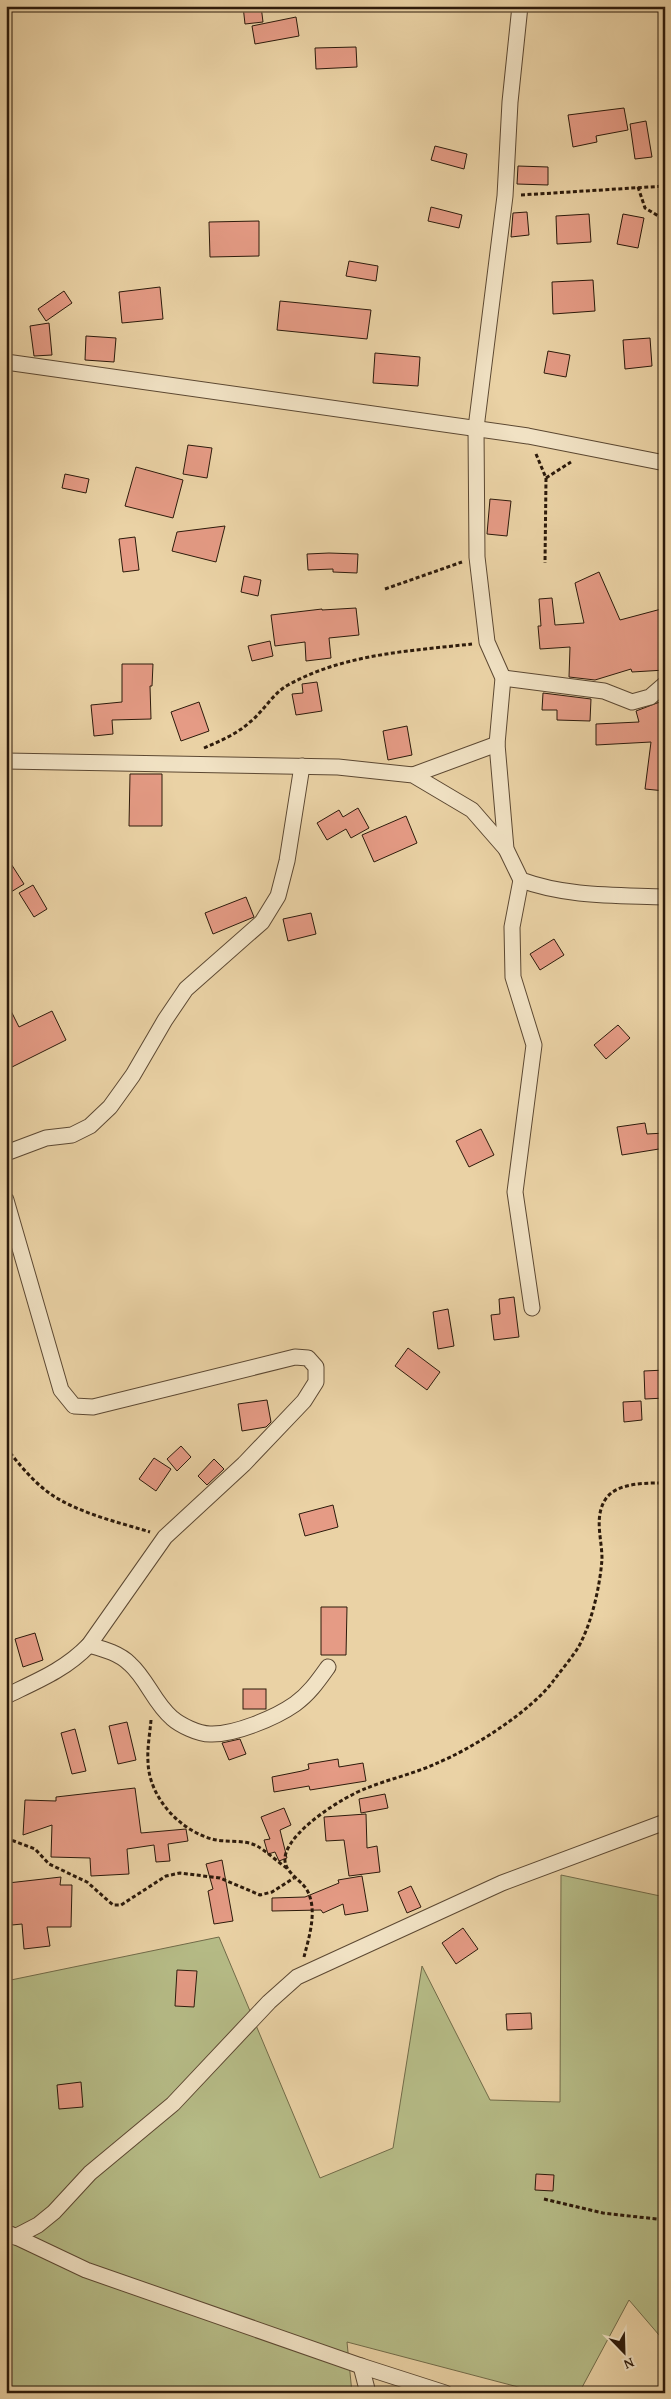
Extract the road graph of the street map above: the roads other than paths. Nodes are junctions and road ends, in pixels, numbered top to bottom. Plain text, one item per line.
1 (520, 6) edge
2 (6, 362) edge
3 (476, 428) junction
4 (665, 462) edge
5 (504, 678) junction
6 (665, 684) edge
7 (497, 744) junction
8 (6, 761) edge
9 (302, 766) junction
10 (412, 775) junction
11 (506, 849) junction
12 (521, 880) junction
13 (665, 897) edge
14 (6, 1153) edge
15 (6, 1200) edge
16 (532, 1308) dead end
17 (89, 1645) junction
18 (328, 1668) dead end
19 (6, 1696) edge
20 (665, 1822) edge
21 (10, 2235) edge
22 (361, 2366) junction
23 (368, 2393) edge
24 (445, 2393) edge

1 - 3 street
2 - 3 street
3 - 4 street
3 - 5 street
5 - 6 street
5 - 7 street
7 - 10 street
7 - 11 street
8 - 9 street
9 - 10 street
9 - 14 street
10 - 11 street
11 - 12 street
12 - 13 street
12 - 16 street
15 - 17 street
17 - 18 street
17 - 19 street
20 - 21 street
21 - 22 street
22 - 23 street
22 - 24 street

